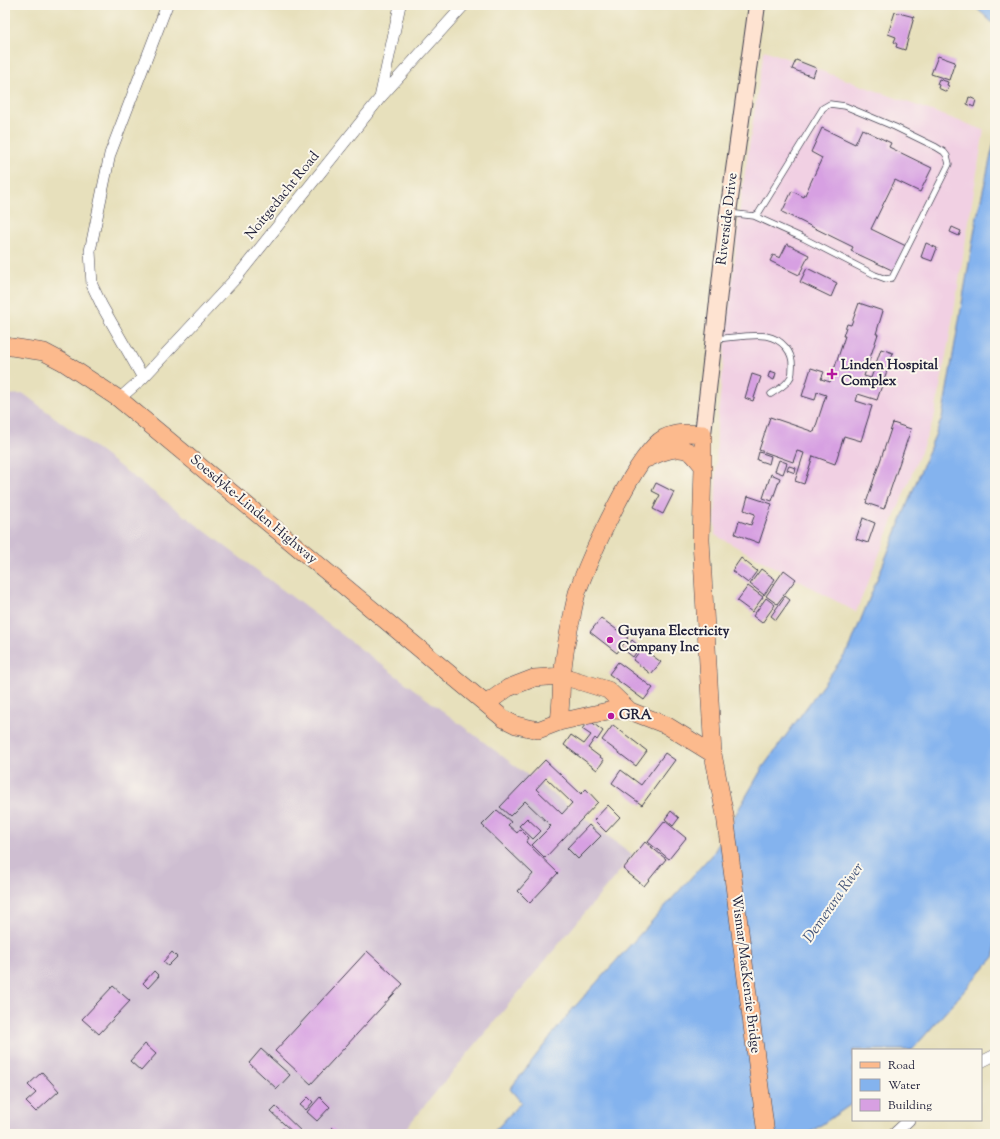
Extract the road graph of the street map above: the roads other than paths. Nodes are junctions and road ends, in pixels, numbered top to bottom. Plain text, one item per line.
1 (166, 5) edge
2 (400, 5) edge
3 (464, 5) edge
4 (757, 5) edge
5 (380, 98) junction
6 (728, 213) junction
7 (754, 216) junction
8 (714, 339) junction
9 (5, 346) edge
10 (143, 378) junction
11 (771, 394) dead end
12 (119, 399) junction
13 (703, 434) junction
14 (644, 460) junction
15 (703, 466) junction
16 (562, 676) junction
17 (486, 703) junction
18 (630, 711) junction
19 (559, 722) junction
20 (713, 754) junction
21 (995, 1056) edge
22 (982, 1062) edge
23 (908, 1121) edge
24 (766, 1134) edge
25 (894, 1134) edge

1 - 10 street
2 - 5 street
3 - 5 street, Noitgedacht Road
4 - 6 street, Riverside Drive
5 - 10 street, Noitgedacht Road
6 - 7 lane
6 - 8 street, Riverside Drive
7 - 7 lane
8 - 11 lane
8 - 13 street, Riverside Drive
9 - 12 main road, Soesdyke-Linden Highway
10 - 12 street, Noitgedacht Road
12 - 17 main road, Soesdyke-Linden Highway
13 - 14 main road
13 - 15 main road
14 - 15 main road
14 - 16 main road
15 - 20 main road
16 - 17 main road, Soesdyke-Linden Highway
16 - 18 main road, Soesdyke-Linden Highway
16 - 19 main road
17 - 19 main road, Soesdyke-Linden Highway
18 - 19 main road, Soesdyke-Linden Highway
18 - 20 main road, Soesdyke-Linden Highway
20 - 24 main road, Wismar/MacKenzie Bridge
21 - 22 street
23 - 25 street

